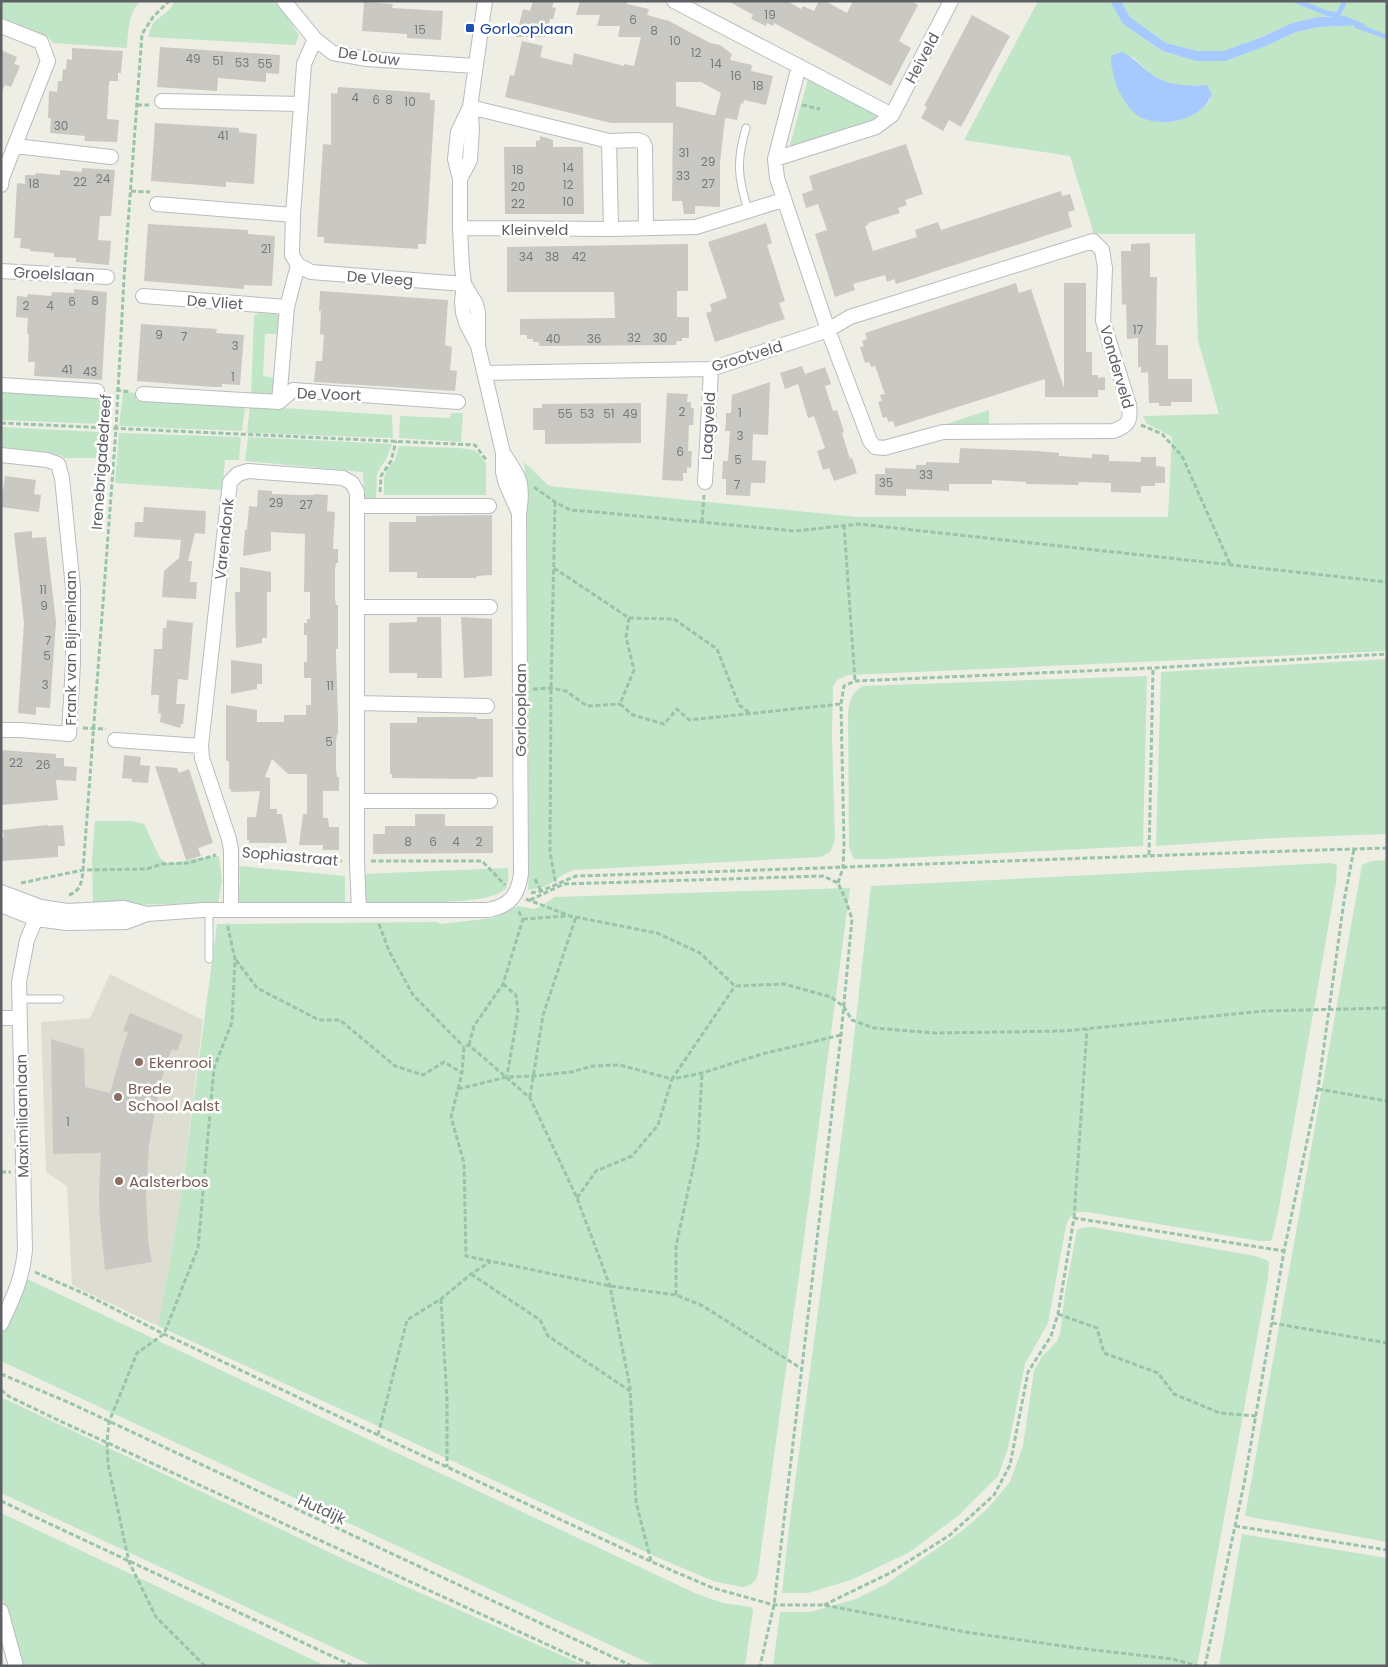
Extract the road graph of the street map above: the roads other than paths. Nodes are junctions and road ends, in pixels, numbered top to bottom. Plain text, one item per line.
1 (284, 1) edge
2 (485, 1) edge
3 (674, 1) edge
4 (951, 1) edge
5 (1, 26) edge
6 (315, 39) junction
7 (475, 66) junction
8 (799, 66) junction
9 (162, 101) dead end
10 (301, 104) junction
11 (470, 106) junction
12 (892, 115) junction
13 (746, 128) dead end
14 (609, 141) junction
15 (15, 146) junction
16 (111, 157) dead end
17 (775, 159) junction
18 (1, 184) edge
19 (783, 200) junction
20 (157, 204) dead end
21 (748, 210) junction
22 (293, 215) junction
23 (460, 228) junction
24 (646, 228) junction
25 (611, 229) junction
26 (298, 265) junction
27 (1, 272) edge
28 (107, 277) dead end
29 (464, 284) junction
30 (143, 296) dead end
31 (287, 307) junction
32 (828, 330) junction
33 (711, 369) junction
34 (485, 372) junction
35 (1, 385) edge
36 (97, 391) dead end
37 (143, 394) dead end
38 (279, 402) junction
39 (458, 402) dead end
40 (1, 455) edge
41 (704, 482) road end
42 (357, 506) junction
43 (489, 506) dead end
44 (358, 607) junction
45 (490, 607) dead end
46 (358, 703) junction
47 (487, 706) dead end
48 (1, 730) edge
49 (118, 740) road end
50 (201, 746) junction
51 (490, 800) dead end
52 (358, 801) junction
53 (1, 892) edge
54 (1, 905) edge
55 (209, 910) junction
56 (228, 910) junction
57 (359, 910) junction
58 (38, 913) junction
59 (209, 959) dead end
60 (20, 999) junction
61 (60, 999) dead end
62 (1, 1018) edge
63 (20, 1018) junction
64 (1, 1324) edge
65 (1, 1611) edge
66 (16, 1666) edge

1 - 6 street, De Louw
2 - 7 street, Gorlooplaan
3 - 8 street
4 - 12 street, Heiveld
5 - 15 street
6 - 7 street, De Louw
6 - 10 street
7 - 11 street, Gorlooplaan
8 - 12 street
8 - 17 street
9 - 10 street
10 - 22 street
11 - 14 street
11 - 23 street, Gorlooplaan
12 - 17 street
13 - 21 lane
14 - 24 street
14 - 25 street
15 - 16 street
15 - 18 street
17 - 19 street
19 - 21 street, Kleinveld
19 - 32 street
20 - 22 street
21 - 24 street, Kleinveld
22 - 26 street
23 - 25 street, Kleinveld
23 - 29 street, Gorlooplaan
24 - 25 street, Kleinveld
26 - 29 street, De Vleeg
26 - 31 street
27 - 28 street, Groelslaan
29 - 34 street, Gorlooplaan
30 - 31 street, De Vliet
31 - 38 street
32 - 32 street, Vonderveld
32 - 33 street, Grootveld
33 - 34 street, Grootveld
33 - 41 street, Laagveld
34 - 57 street, Gorlooplaan
35 - 36 street
37 - 38 street, De Voort
38 - 39 street, De Voort
40 - 48 street, Frank van Bijnenlaan
42 - 43 street
42 - 44 street, Varendonk
42 - 50 street, Varendonk
44 - 45 street
44 - 46 street, Varendonk
46 - 47 street
46 - 52 street, Varendonk
49 - 50 street
50 - 56 street, Varendonk
51 - 52 street
52 - 57 street, Varendonk
53 - 58 street
54 - 58 street
55 - 56 street
55 - 58 street
55 - 59 lane
56 - 57 street
58 - 60 street, Maximiliaanlaan
60 - 61 lane
60 - 63 street, Maximiliaanlaan
62 - 63 street
63 - 64 street, Maximiliaanlaan
65 - 66 street

